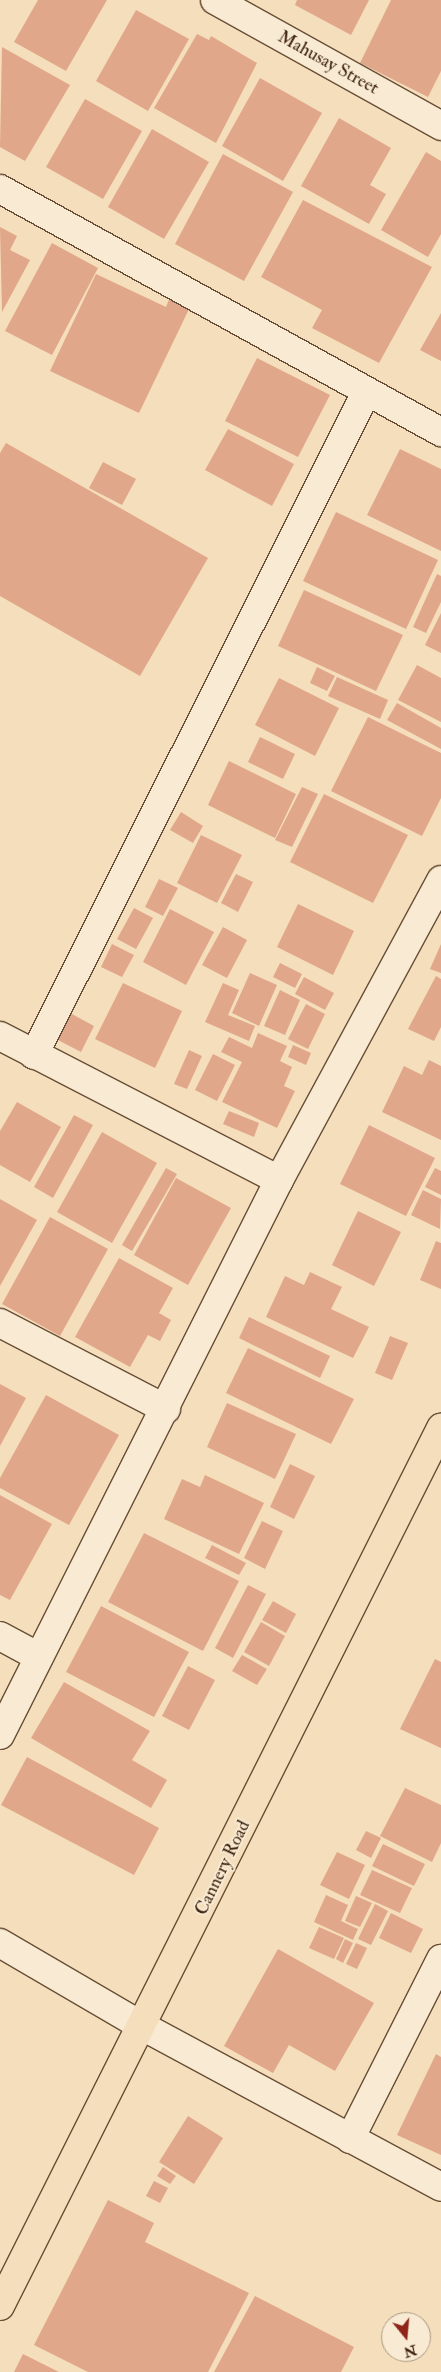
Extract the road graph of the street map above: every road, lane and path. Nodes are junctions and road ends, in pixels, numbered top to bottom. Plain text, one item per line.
1 (215, 0) edge
2 (441, 126) edge
3 (0, 189) edge
4 (366, 393) junction
5 (441, 432) edge
6 (441, 880) edge
7 (0, 1036) edge
8 (34, 1055) junction
9 (278, 1180) junction
10 (0, 1323) edge
11 (166, 1409) junction
12 (441, 1428) edge
13 (0, 1636) edge
14 (39, 1657) junction
15 (0, 1735) edge
16 (0, 1943) edge
17 (441, 1959) edge
18 (144, 2027) junction
19 (350, 2138) junction
20 (441, 2187) edge
21 (0, 2306) edge

1 - 2 street, Mahusay Street
3 - 4 street
4 - 5 street
4 - 8 street
6 - 9 street
7 - 8 street
8 - 9 street
9 - 11 street
10 - 11 street
11 - 14 street
12 - 18 main road, Cannery Road
13 - 14 street
14 - 15 street
16 - 18 street
17 - 19 street
18 - 19 street
18 - 21 main road, Cannery Road
19 - 20 street

